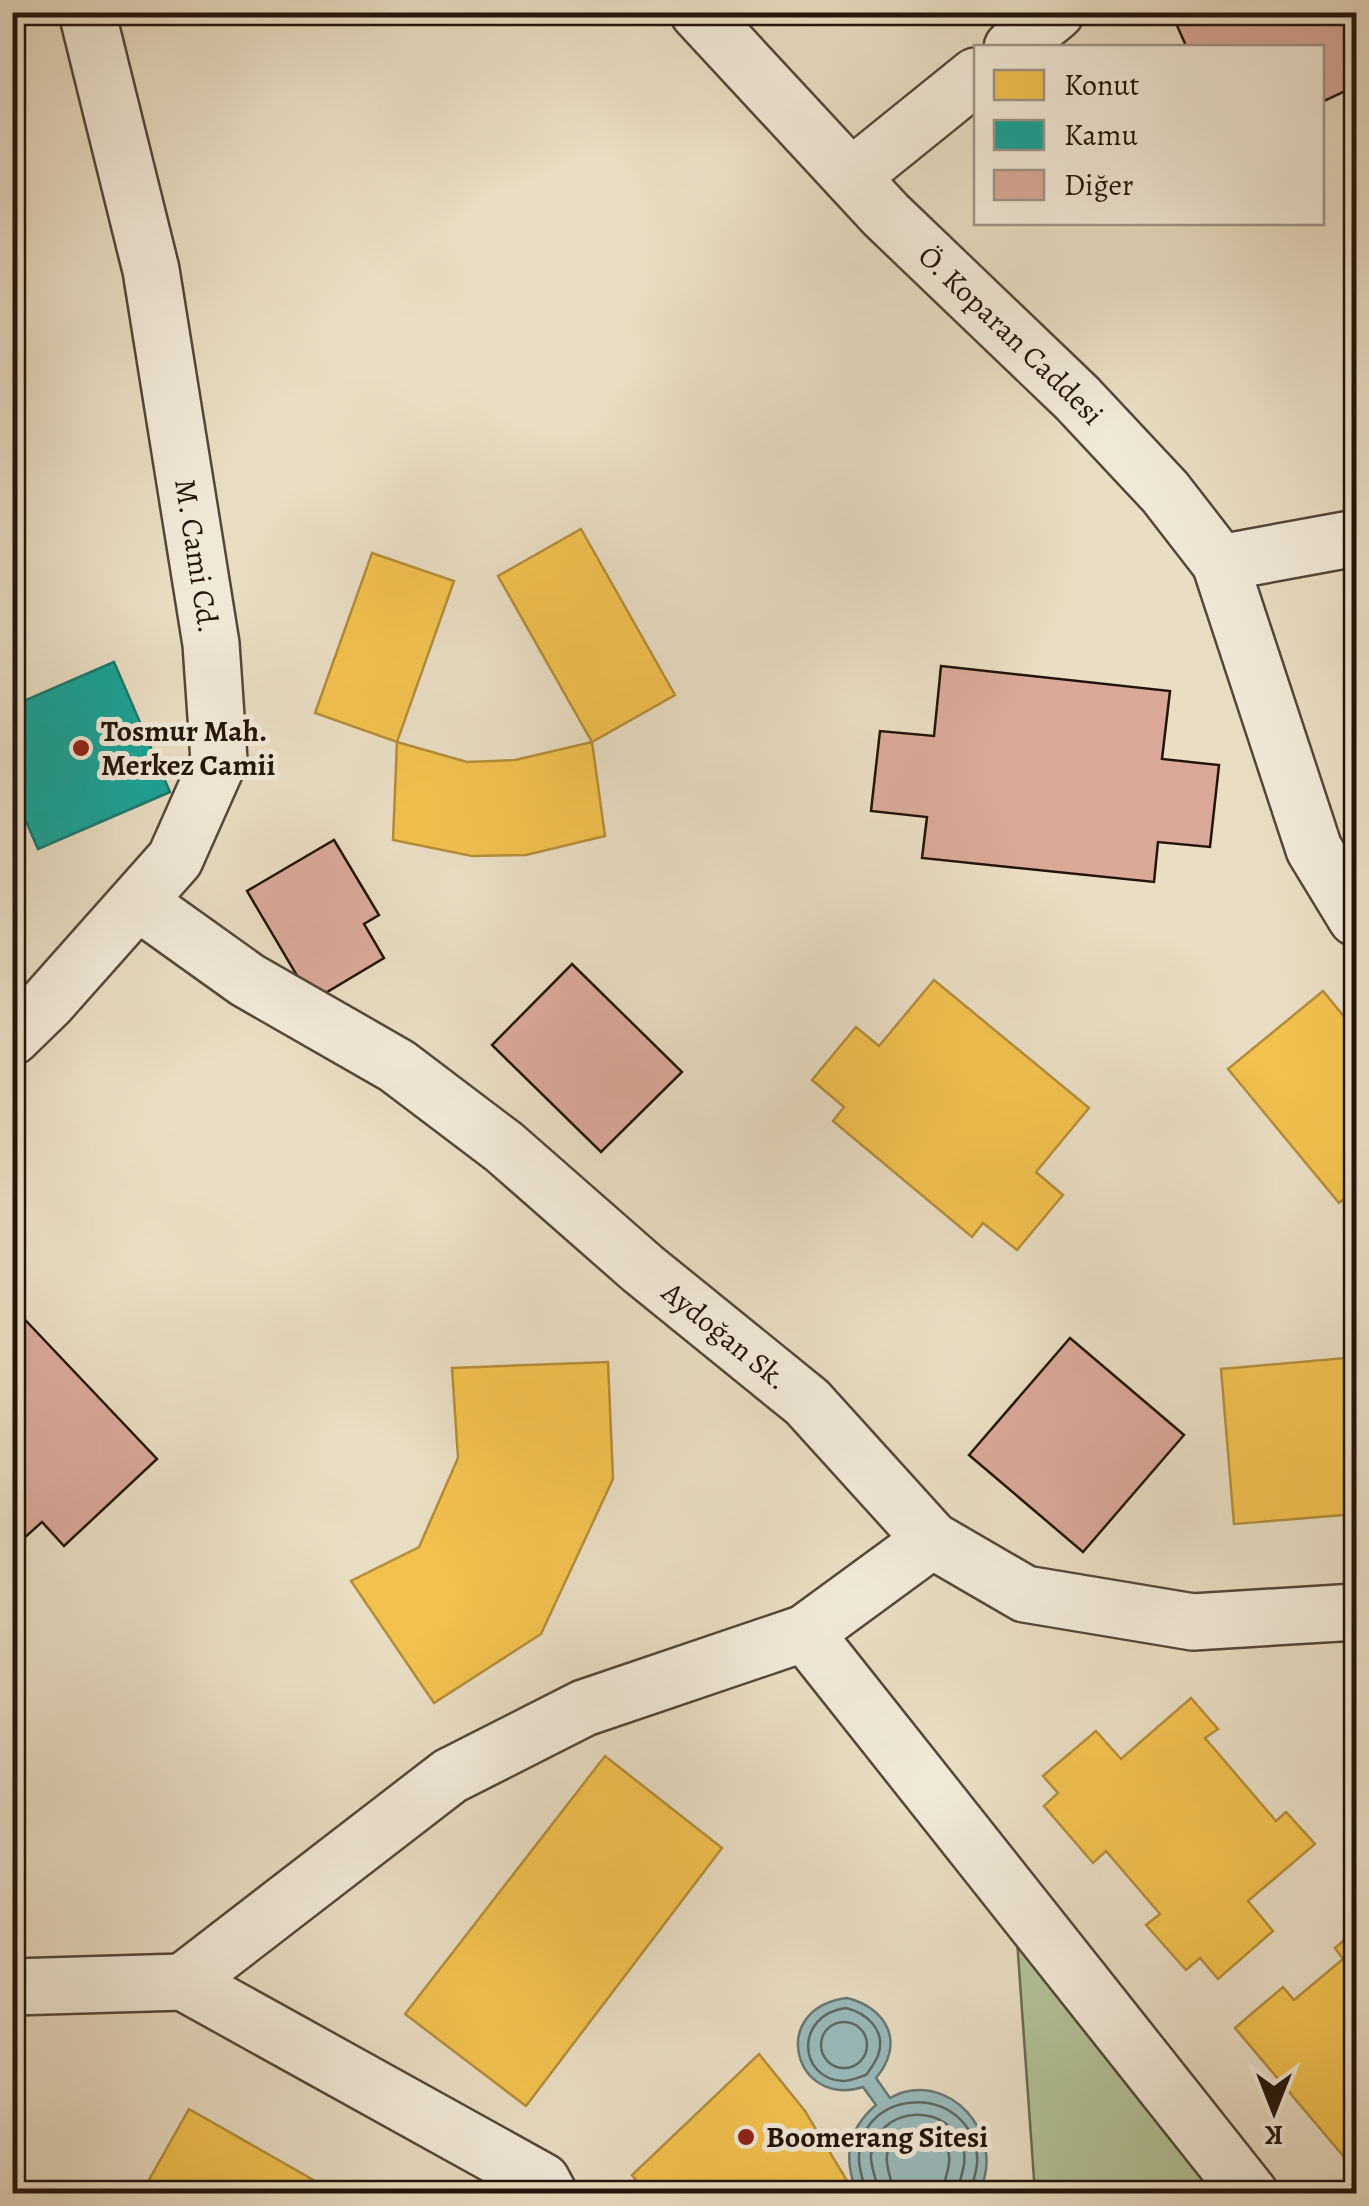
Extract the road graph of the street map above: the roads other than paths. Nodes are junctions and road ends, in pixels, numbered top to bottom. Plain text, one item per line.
1 (87, 12) edge
2 (698, 12) edge
3 (1056, 12) edge
4 (1016, 45) edge
5 (974, 78) edge
6 (852, 178) junction
7 (1356, 538) edge
8 (1220, 562) junction
9 (138, 902) junction
10 (1356, 918) edge
11 (12, 1038) edge
12 (932, 1540) junction
13 (1356, 1612) edge
14 (805, 1632) junction
15 (183, 1982) junction
16 (12, 1987) edge
17 (549, 2194) edge
18 (1250, 2194) edge

1 - 9 street, M. Cami Cd.
2 - 6 street, Ö. Koparan Caddesi
3 - 4 street
5 - 6 street
6 - 8 street, Ö. Koparan Caddesi
7 - 8 street
8 - 10 street
9 - 11 street, M. Cami Cd.
9 - 12 street, Aydoğan Sk.
12 - 13 street, Aydoğan Sk.
12 - 14 street
14 - 15 street
14 - 18 street
15 - 16 street
15 - 17 street

